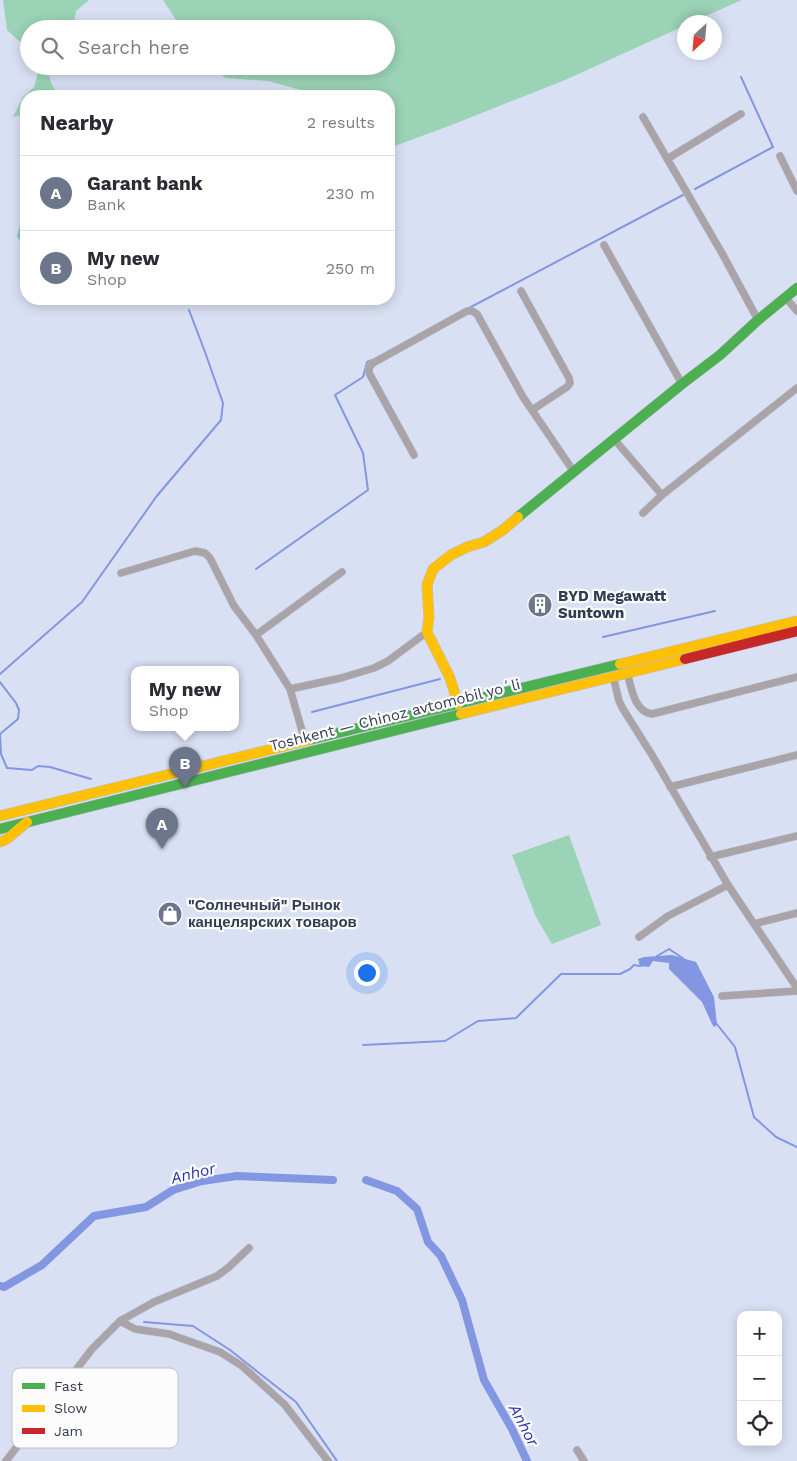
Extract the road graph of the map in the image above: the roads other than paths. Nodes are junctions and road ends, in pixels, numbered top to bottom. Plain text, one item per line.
1 (741, 114) dead end
2 (643, 117) dead end
3 (780, 156) dead end
4 (668, 159) junction
5 (797, 191) edge
6 (604, 245) dead end
7 (797, 288) edge
8 (521, 291) dead end
9 (786, 298) junction
10 (797, 311) edge
11 (758, 320) junction
12 (682, 384) junction
13 (797, 388) edge
14 (532, 410) junction
15 (614, 439) junction
16 (414, 455) dead end
17 (574, 472) junction
18 (662, 495) junction
19 (643, 512) dead end
20 (121, 572) dead end
21 (342, 572) dead end
22 (797, 620) edge
23 (797, 630) edge
24 (427, 632) junction
25 (256, 635) junction
26 (627, 672) junction
27 (613, 676) junction
28 (797, 677) edge
29 (290, 690) junction
30 (458, 704) junction
31 (305, 741) junction
32 (797, 755) edge
33 (670, 787) junction
34 (0, 816) edge
35 (28, 822) junction
36 (0, 829) edge
37 (797, 836) edge
38 (0, 842) edge
39 (710, 857) junction
40 (728, 885) junction
41 (797, 913) edge
42 (754, 924) junction
43 (639, 937) dead end
44 (797, 990) edge
45 (722, 996) dead end
46 (249, 1248) dead end
47 (120, 1321) junction
48 (77, 1368) edge
49 (16, 1448) edge
50 (577, 1450) dead end
51 (6, 1461) edge
52 (328, 1461) edge
53 (584, 1461) edge

1 - 4 street
2 - 4 street
3 - 5 street
4 - 11 street
6 - 12 street
7 - 9 main road
8 - 14 street
9 - 10 street
9 - 11 main road
11 - 12 main road
12 - 15 main road
13 - 18 street
14 - 16 street
14 - 17 street
15 - 17 main road
15 - 18 street
17 - 24 main road
18 - 19 street
20 - 25 street
21 - 25 street
22 - 30 main road, Toshkent — Chinoz avtomobil yoʻli
23 - 26 main road, Toshkent — Chinoz avtomobil yoʻli
24 - 29 street
24 - 30 main road
25 - 29 street
26 - 27 main road, Toshkent — Chinoz avtomobil yoʻli
26 - 28 street
27 - 33 street
27 - 35 main road, Toshkent — Chinoz avtomobil yoʻli
29 - 31 street
30 - 31 main road, Toshkent — Chinoz avtomobil yoʻli
31 - 34 main road, Toshkent — Chinoz avtomobil yoʻli
32 - 33 street
33 - 39 street
35 - 36 main road, Toshkent — Chinoz avtomobil yoʻli
35 - 38 main road
37 - 39 street
39 - 40 street
40 - 42 street
40 - 43 street
41 - 42 street
42 - 44 street
44 - 45 street
46 - 47 street
47 - 48 street
47 - 52 street
49 - 51 street
50 - 53 street

